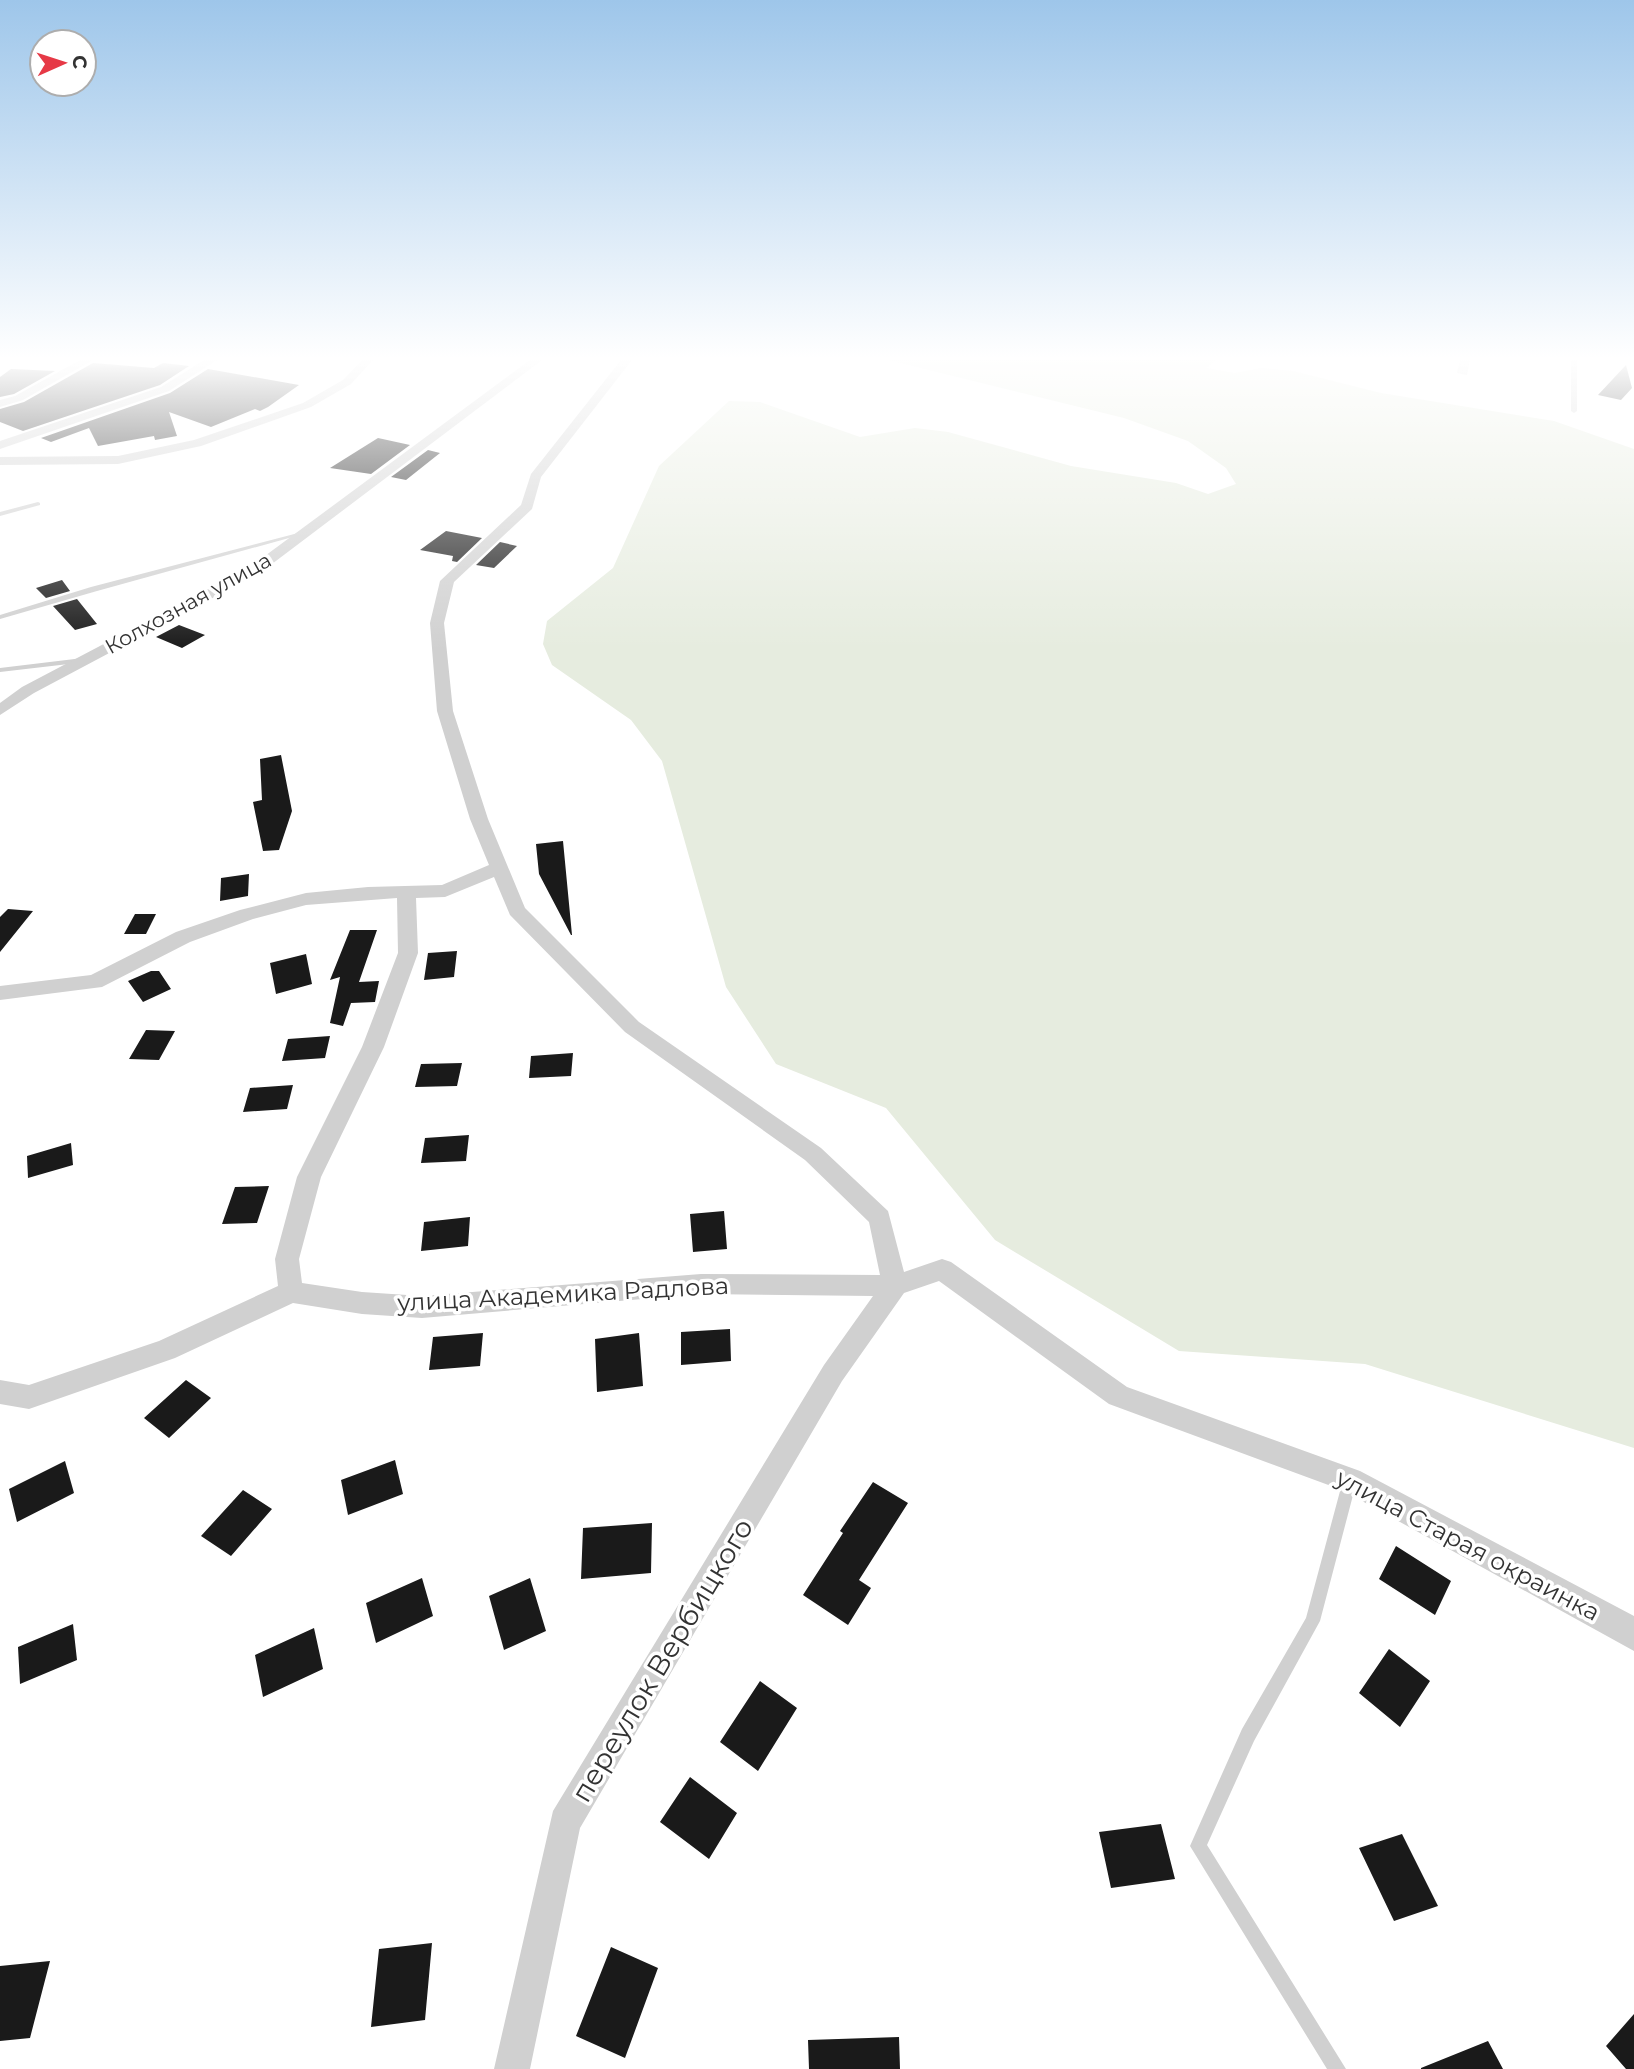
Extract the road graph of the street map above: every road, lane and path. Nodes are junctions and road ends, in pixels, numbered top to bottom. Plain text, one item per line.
1 (134, 457) edge
2 (406, 457) edge
3 (551, 457) edge
4 (0, 461) edge
5 (38, 504) dead end
6 (0, 514) edge
7 (303, 533) junction
8 (0, 617) edge
9 (86, 659) junction
10 (0, 670) edge
11 (0, 709) edge
12 (499, 868) junction
13 (406, 892) junction
14 (0, 993) edge
15 (895, 1286) junction
16 (290, 1292) junction
17 (0, 1392) edge
18 (1350, 1480) junction
19 (1634, 1636) edge
20 (512, 2069) edge
21 (1337, 2069) edge

1 - 4 street
2 - 7 street, Колхозная улица
3 - 12 street
5 - 6 lane
7 - 8 lane
7 - 9 street, Колхозная улица
9 - 10 lane
9 - 11 street, Колхозная улица
12 - 13 street
12 - 15 street
13 - 14 street
13 - 16 street
15 - 16 street, улица Академика Радлова
15 - 18 street, улица Старая окраинка
15 - 20 street, переулок Вербицкого
16 - 17 street
18 - 19 street, улица Старая окраинка
18 - 21 lane

